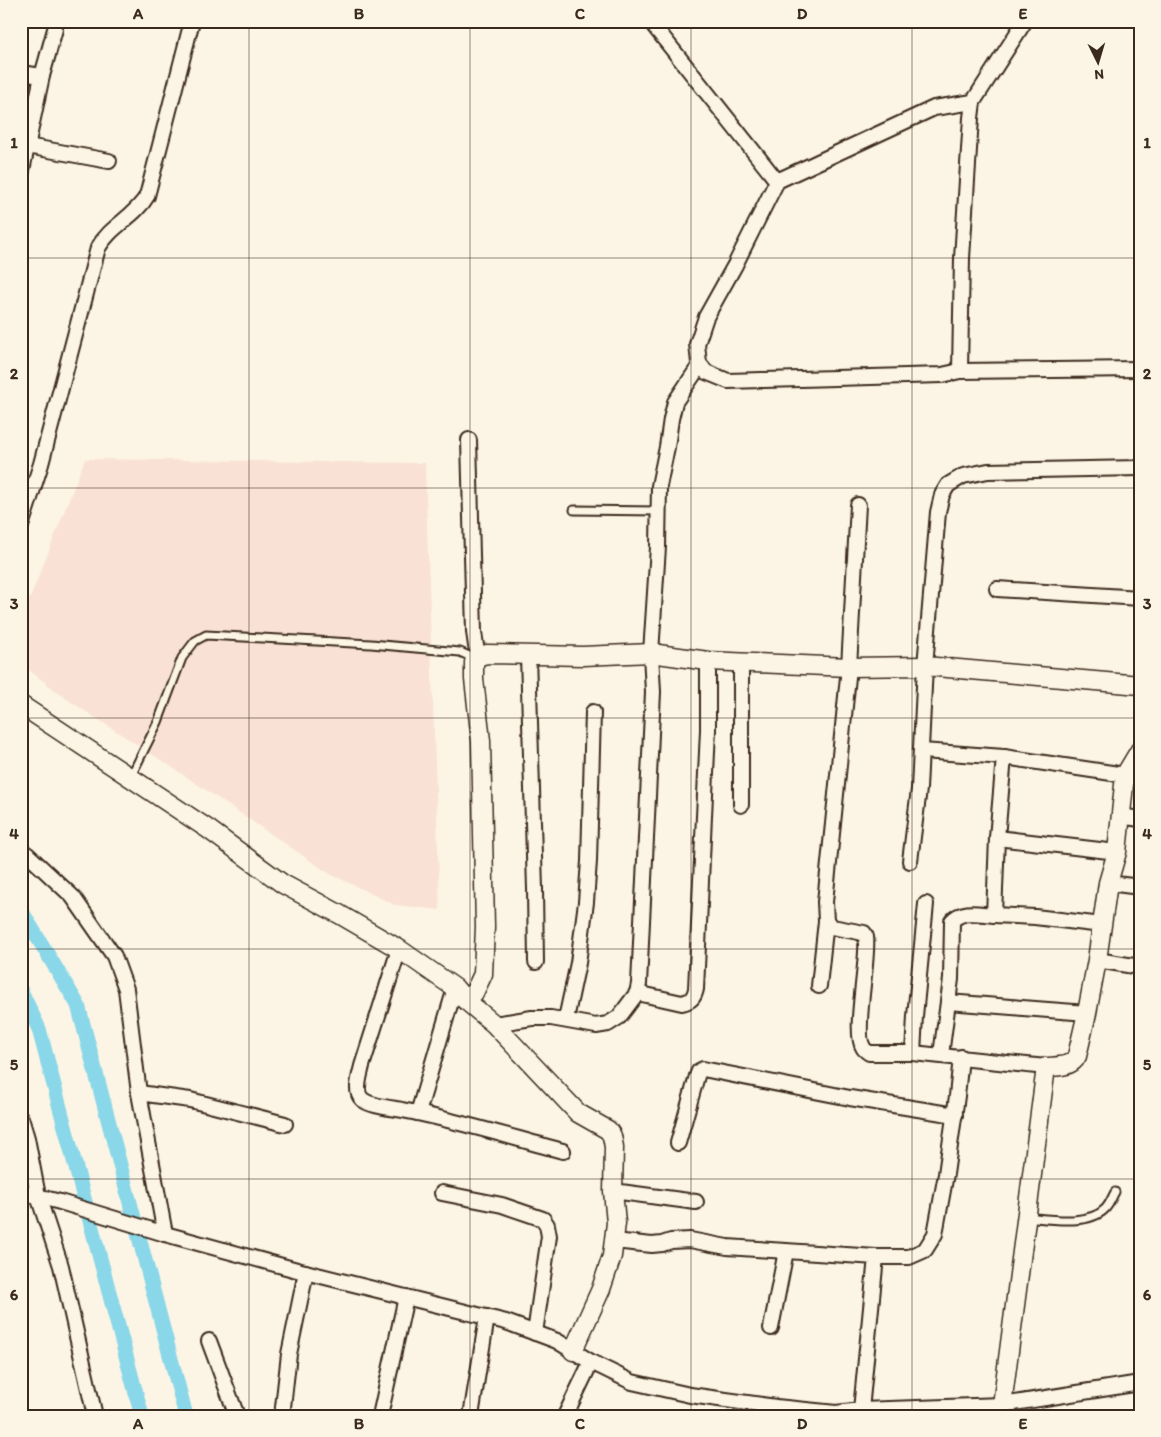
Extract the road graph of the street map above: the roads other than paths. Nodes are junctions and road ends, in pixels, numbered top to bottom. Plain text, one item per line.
1 (192, 21) edge
2 (650, 21) edge
3 (1025, 21) edge
4 (55, 29) dead end
5 (21, 73) edge
6 (42, 76) junction
7 (973, 102) junction
8 (27, 146) junction
9 (109, 161) dead end
10 (21, 175) edge
11 (777, 181) junction
12 (700, 364) junction
13 (1140, 369) edge
14 (960, 371) junction
15 (469, 440) dead end
16 (1140, 468) edge
17 (858, 505) dead end
18 (574, 510) dead end
19 (659, 511) junction
20 (21, 526) edge
21 (997, 589) dead end
22 (1140, 598) edge
23 (651, 653) junction
24 (528, 655) junction
25 (476, 659) junction
26 (708, 661) junction
27 (741, 663) junction
28 (925, 666) junction
29 (849, 667) junction
30 (1140, 685) edge
31 (21, 705) edge
32 (593, 712) dead end
33 (922, 750) junction
34 (1140, 750) edge
35 (1004, 757) junction
36 (1125, 775) junction
37 (131, 776) junction
38 (741, 805) dead end
39 (1120, 816) junction
40 (1140, 819) edge
41 (997, 838) junction
42 (21, 850) edge
43 (1117, 852) junction
44 (910, 861) dead end
45 (1108, 883) junction
46 (1140, 888) edge
47 (926, 904) dead end
48 (994, 915) junction
49 (826, 921) junction
50 (1102, 925) junction
51 (399, 949) junction
52 (1097, 960) junction
53 (536, 962) dead end
54 (1140, 967) edge
55 (819, 986) dead end
56 (459, 993) junction
57 (637, 993) junction
58 (948, 1002) junction
59 (1087, 1013) junction
60 (566, 1019) junction
61 (494, 1024) junction
62 (913, 1053) junction
63 (941, 1055) junction
64 (961, 1057) junction
65 (1046, 1067) junction
66 (139, 1093) junction
67 (418, 1113) junction
68 (954, 1115) junction
69 (21, 1118) edge
70 (285, 1124) dead end
71 (678, 1143) dead end
72 (563, 1151) dead end
73 (613, 1191) junction
74 (21, 1192) edge
75 (1115, 1192) dead end
76 (442, 1194) dead end
77 (38, 1196) junction
78 (696, 1202) dead end
79 (1026, 1217) junction
80 (164, 1234) junction
81 (614, 1241) junction
82 (786, 1251) junction
83 (876, 1258) junction
84 (306, 1272) junction
85 (406, 1297) junction
86 (487, 1317) junction
87 (771, 1328) dead end
88 (535, 1333) junction
89 (209, 1341) dead end
90 (573, 1351) junction
91 (590, 1362) junction
92 (1140, 1383) edge
93 (1002, 1405) junction
94 (758, 1410) edge
95 (863, 1413) edge
96 (95, 1416) edge
97 (237, 1416) edge
98 (282, 1416) edge
99 (380, 1416) edge
100 (471, 1416) edge
101 (565, 1416) edge

1 - 20 street
2 - 11 street
3 - 7 street
4 - 6 street
5 - 6 street
6 - 8 street
7 - 11 street
7 - 14 street
8 - 9 street
8 - 10 street
11 - 12 street
12 - 14 street
12 - 19 street
13 - 14 street
15 - 25 street
16 - 28 street
17 - 29 street
18 - 19 lane
19 - 23 street
21 - 22 street
23 - 24 street
23 - 26 street
23 - 57 street
24 - 25 street
24 - 53 street
25 - 37 lane
25 - 56 street
26 - 27 street
26 - 57 street
27 - 29 street
27 - 38 street
28 - 29 street
28 - 30 street
28 - 33 street
29 - 49 street
31 - 37 street
32 - 60 street
33 - 35 street
33 - 44 street
34 - 36 street
35 - 36 street
35 - 41 street
36 - 39 street
37 - 51 street
39 - 40 street
39 - 43 street
41 - 43 street
41 - 48 street
42 - 66 street
43 - 45 street
45 - 46 street
45 - 50 street
47 - 62 street
48 - 50 street
48 - 58 street
49 - 55 street
49 - 62 street
50 - 52 street
51 - 56 street
51 - 67 street
52 - 54 street
52 - 59 street
56 - 61 street
56 - 67 street
57 - 60 street
58 - 59 street
58 - 63 street
59 - 65 street
60 - 61 street
61 - 73 street
62 - 63 street
63 - 64 street
64 - 65 street
64 - 68 street
65 - 79 street
66 - 70 street
66 - 80 street
67 - 72 street
68 - 71 street
68 - 83 street
69 - 77 street
73 - 78 street
73 - 81 street
74 - 77 street
75 - 79 lane
76 - 88 street
77 - 80 street
77 - 96 street
79 - 93 street
80 - 84 street
81 - 82 street
81 - 90 street
82 - 83 street
82 - 87 street
83 - 95 street
84 - 85 street
84 - 98 street
85 - 86 street
85 - 99 street
86 - 88 street
86 - 100 street
88 - 90 street
89 - 97 street
90 - 91 street
91 - 94 street
91 - 101 street
92 - 93 street
93 - 95 street
94 - 95 street

